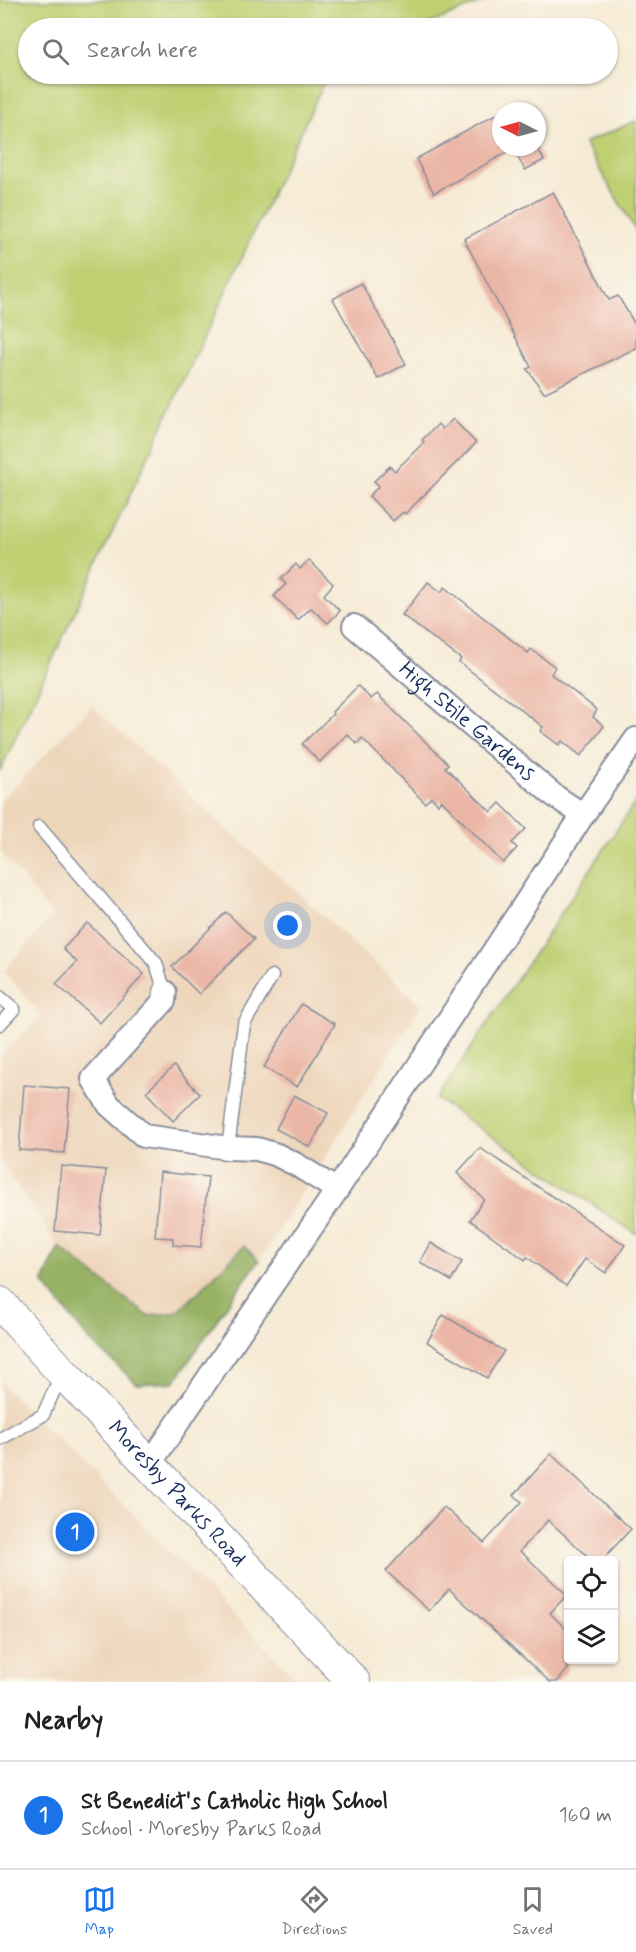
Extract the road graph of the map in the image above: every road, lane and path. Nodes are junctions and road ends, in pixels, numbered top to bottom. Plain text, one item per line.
1 (354, 626) dead end
2 (636, 739) edge
3 (583, 815) junction
4 (39, 827) dead end
5 (272, 976) dead end
6 (165, 992) joint
7 (0, 998) edge
8 (0, 1024) edge
9 (228, 1148) junction
10 (337, 1190) junction
11 (0, 1303) edge
12 (62, 1372) junction
13 (0, 1439) edge
14 (149, 1465) junction
15 (354, 1682) edge

1 - 3 street, High Stile Gardens
2 - 3 street
3 - 10 street
4 - 6 lane
5 - 9 lane
6 - 9 street
7 - 8 lane
9 - 10 street
10 - 14 street
11 - 12 street, Moresby Parks Road
12 - 13 lane
12 - 14 street, Moresby Parks Road
14 - 15 street, Moresby Parks Road

